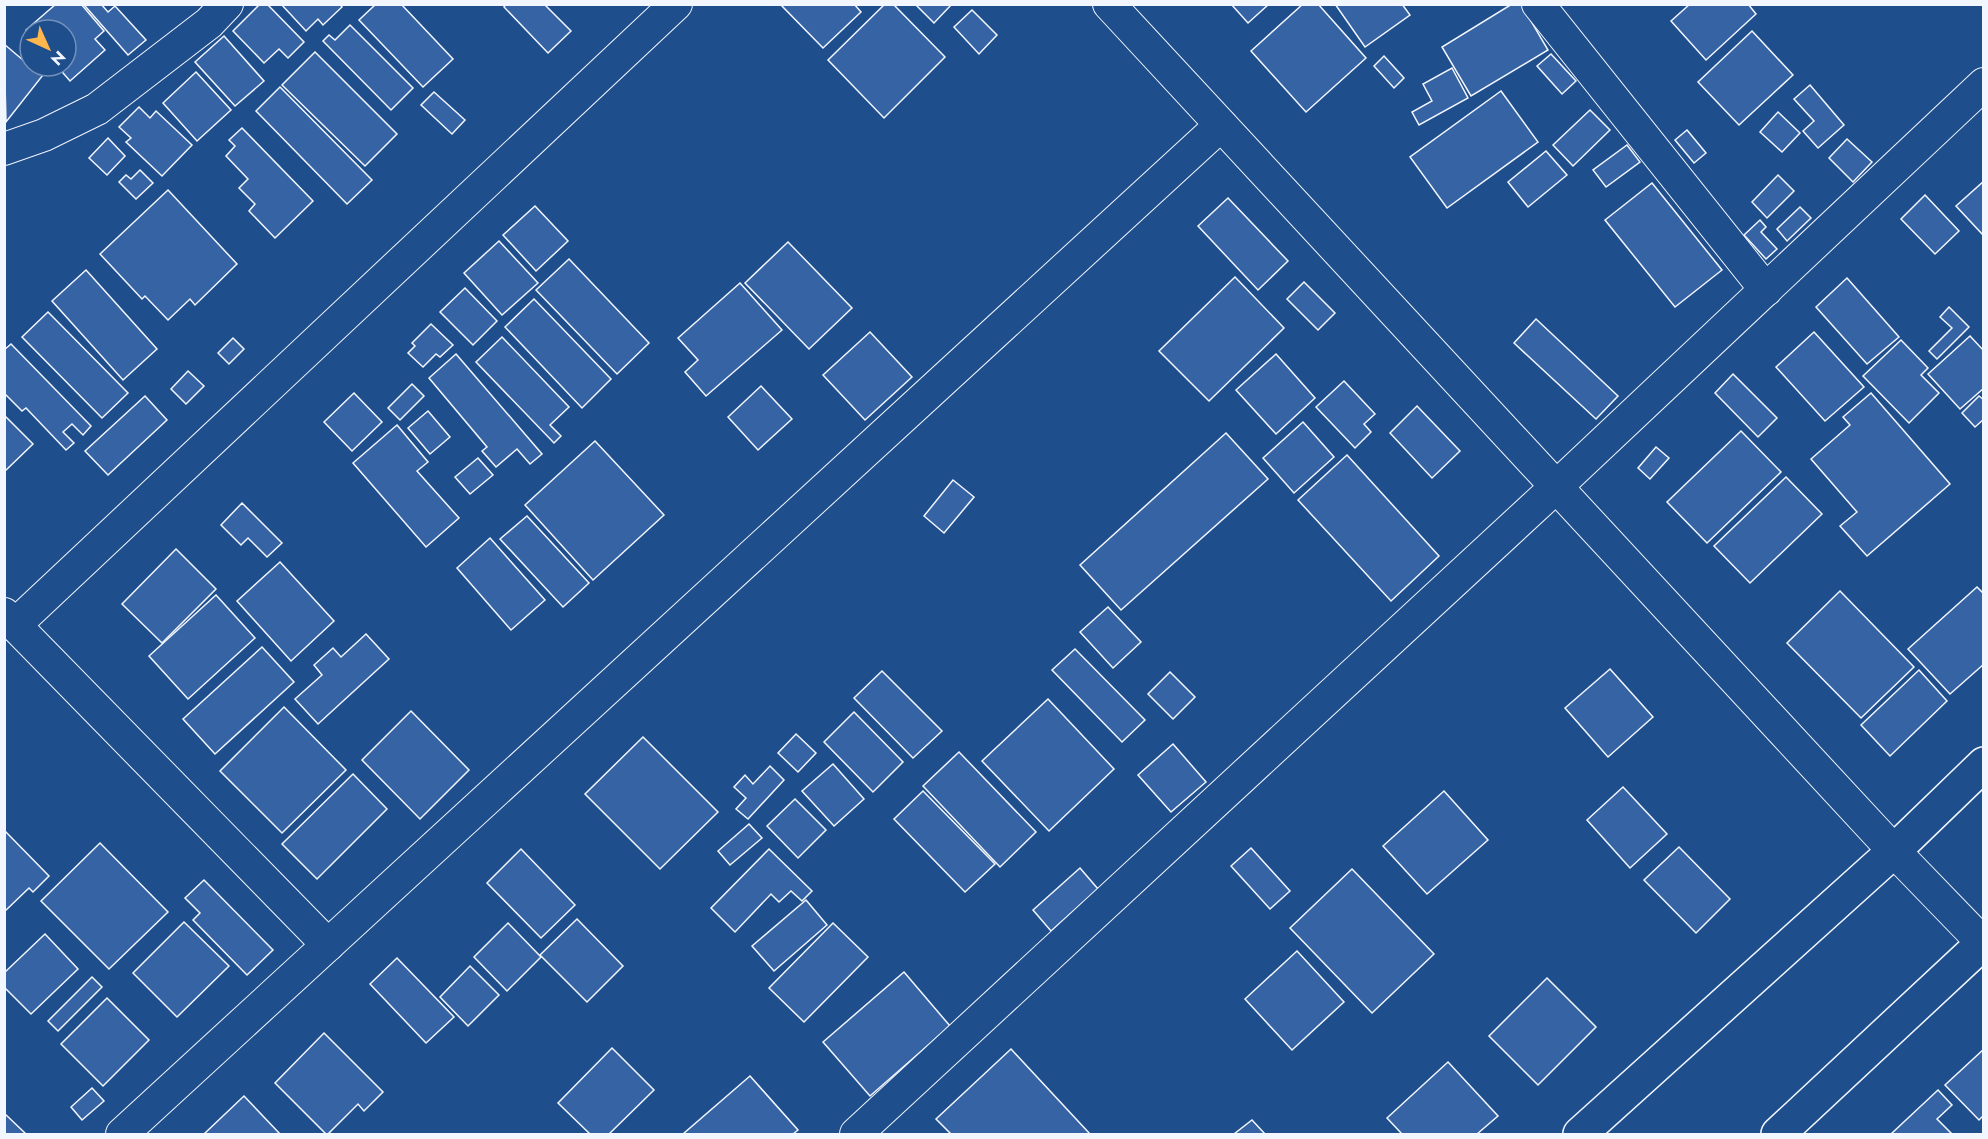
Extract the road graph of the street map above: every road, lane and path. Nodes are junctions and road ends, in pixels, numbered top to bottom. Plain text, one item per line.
1 (227, 4) edge
2 (676, 4) edge
3 (1109, 4) edge
4 (1538, 4) edge
5 (1983, 84) edge
6 (1221, 125) junction
7 (4, 149) edge
8 (1766, 290) junction
9 (1556, 487) junction
10 (10, 619) edge
11 (1983, 764) edge
12 (1894, 851) junction
13 (1983, 943) edge
14 (328, 945) junction
15 (122, 1134) edge
16 (856, 1134) edge
17 (1580, 1134) edge
18 (1778, 1134) edge

1 - 7 street
2 - 10 street
3 - 6 street
4 - 8 street
5 - 8 street
6 - 9 street
6 - 14 street
8 - 9 street
9 - 12 street
9 - 16 street
10 - 14 street
11 - 12 main road
12 - 13 street
12 - 17 main road
13 - 18 main road
14 - 15 street

